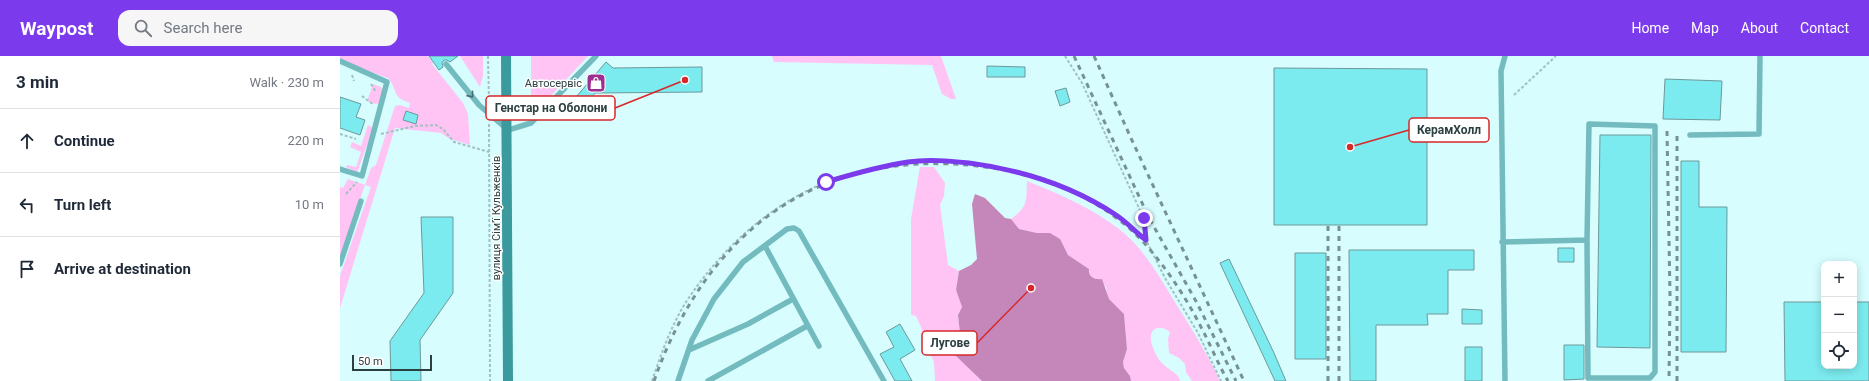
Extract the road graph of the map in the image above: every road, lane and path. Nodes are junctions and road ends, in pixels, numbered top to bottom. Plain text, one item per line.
1 (488, 56) edge
2 (506, 56) edge
3 (596, 56) edge
4 (1065, 56) edge
5 (1505, 56) edge
6 (1556, 56) edge
7 (1760, 56) edge
8 (340, 61) edge
9 (446, 64) dead end
10 (1514, 95) dead end
11 (362, 96) dead end
12 (489, 106) dead end
13 (380, 110) junction
14 (489, 122) dead end
15 (508, 130) junction
16 (340, 134) edge
17 (1690, 135) dead end
18 (372, 136) junction
19 (356, 139) dead end
20 (489, 152) junction
21 (340, 169) edge
22 (362, 176) junction
23 (346, 194) dead end
24 (361, 201) dead end
25 (1146, 240) junction
26 (1587, 240) junction
27 (1502, 242) junction
28 (765, 246) junction
29 (340, 264) edge
30 (793, 299) junction
31 (807, 326) junction
32 (819, 346) dead end
33 (689, 350) junction
34 (490, 381) edge
35 (508, 381) edge
36 (652, 381) edge
37 (678, 381) edge
38 (708, 381) edge
39 (884, 381) edge
40 (1222, 381) edge
41 (1505, 381) edge

1 - 12 path
2 - 15 main road, вулиця Сімʼї Кульженків
3 - 15 lane
4 - 25 path
5 - 27 lane
6 - 10 path
7 - 17 lane
8 - 13 lane
9 -> 15 lane
11 - 13 path
13 - 18 lane
14 - 20 path
15 - 35 main road, вулиця Сімʼї Кульженків
16 - 19 path
18 - 20 path
18 - 22 lane
20 - 34 path
21 - 22 lane
22 - 23 path
24 - 29 lane
25 - 36 path
25 - 40 path
26 - 26 lane
26 - 27 lane
27 - 41 lane
28 - 30 lane
28 - 33 lane
28 - 39 lane
30 - 31 lane
30 - 33 lane
31 - 32 lane
31 - 38 lane
33 - 37 lane

